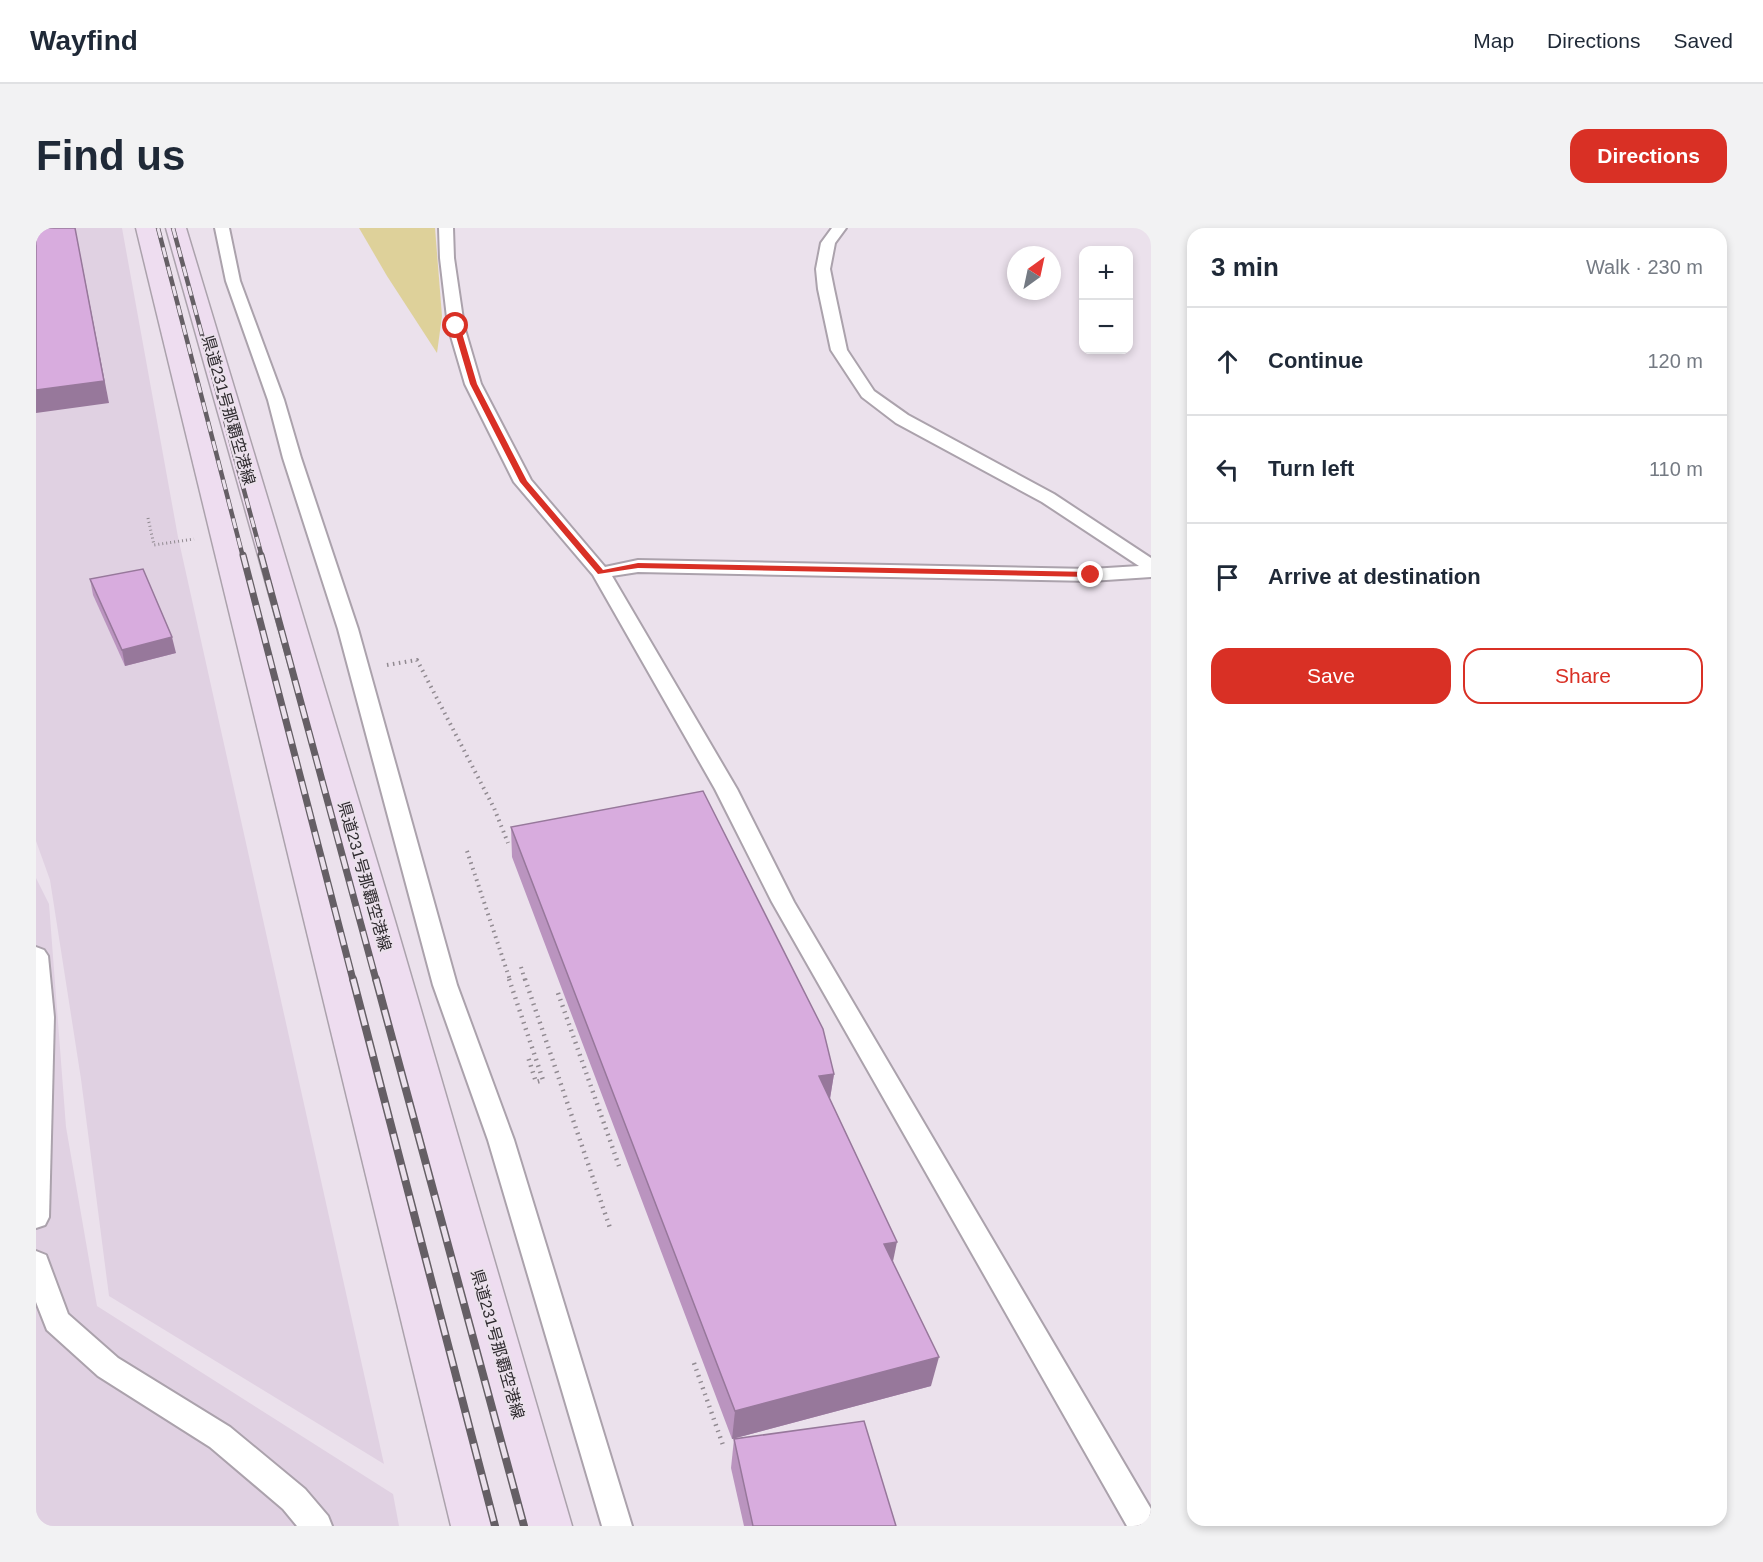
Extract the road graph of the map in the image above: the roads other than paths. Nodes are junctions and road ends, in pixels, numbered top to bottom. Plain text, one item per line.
1 (146, 228) edge
2 (177, 228) edge
3 (222, 228) edge
4 (446, 228) edge
5 (839, 228) edge
6 (1151, 566) edge
7 (1151, 571) edge
8 (601, 573) junction
9 (36, 956) edge
10 (36, 1217) edge
11 (36, 1263) edge
12 (317, 1526) edge
13 (474, 1526) edge
14 (549, 1526) edge
15 (617, 1526) edge
16 (1144, 1526) edge

1 - 13 main road, 県道231号那覇空港線
2 - 14 main road, 県道231号那覇空港線
3 - 15 lane
4 - 8 lane
5 - 6 lane
7 - 8 lane
8 - 16 lane
9 - 10 lane
11 - 12 lane

